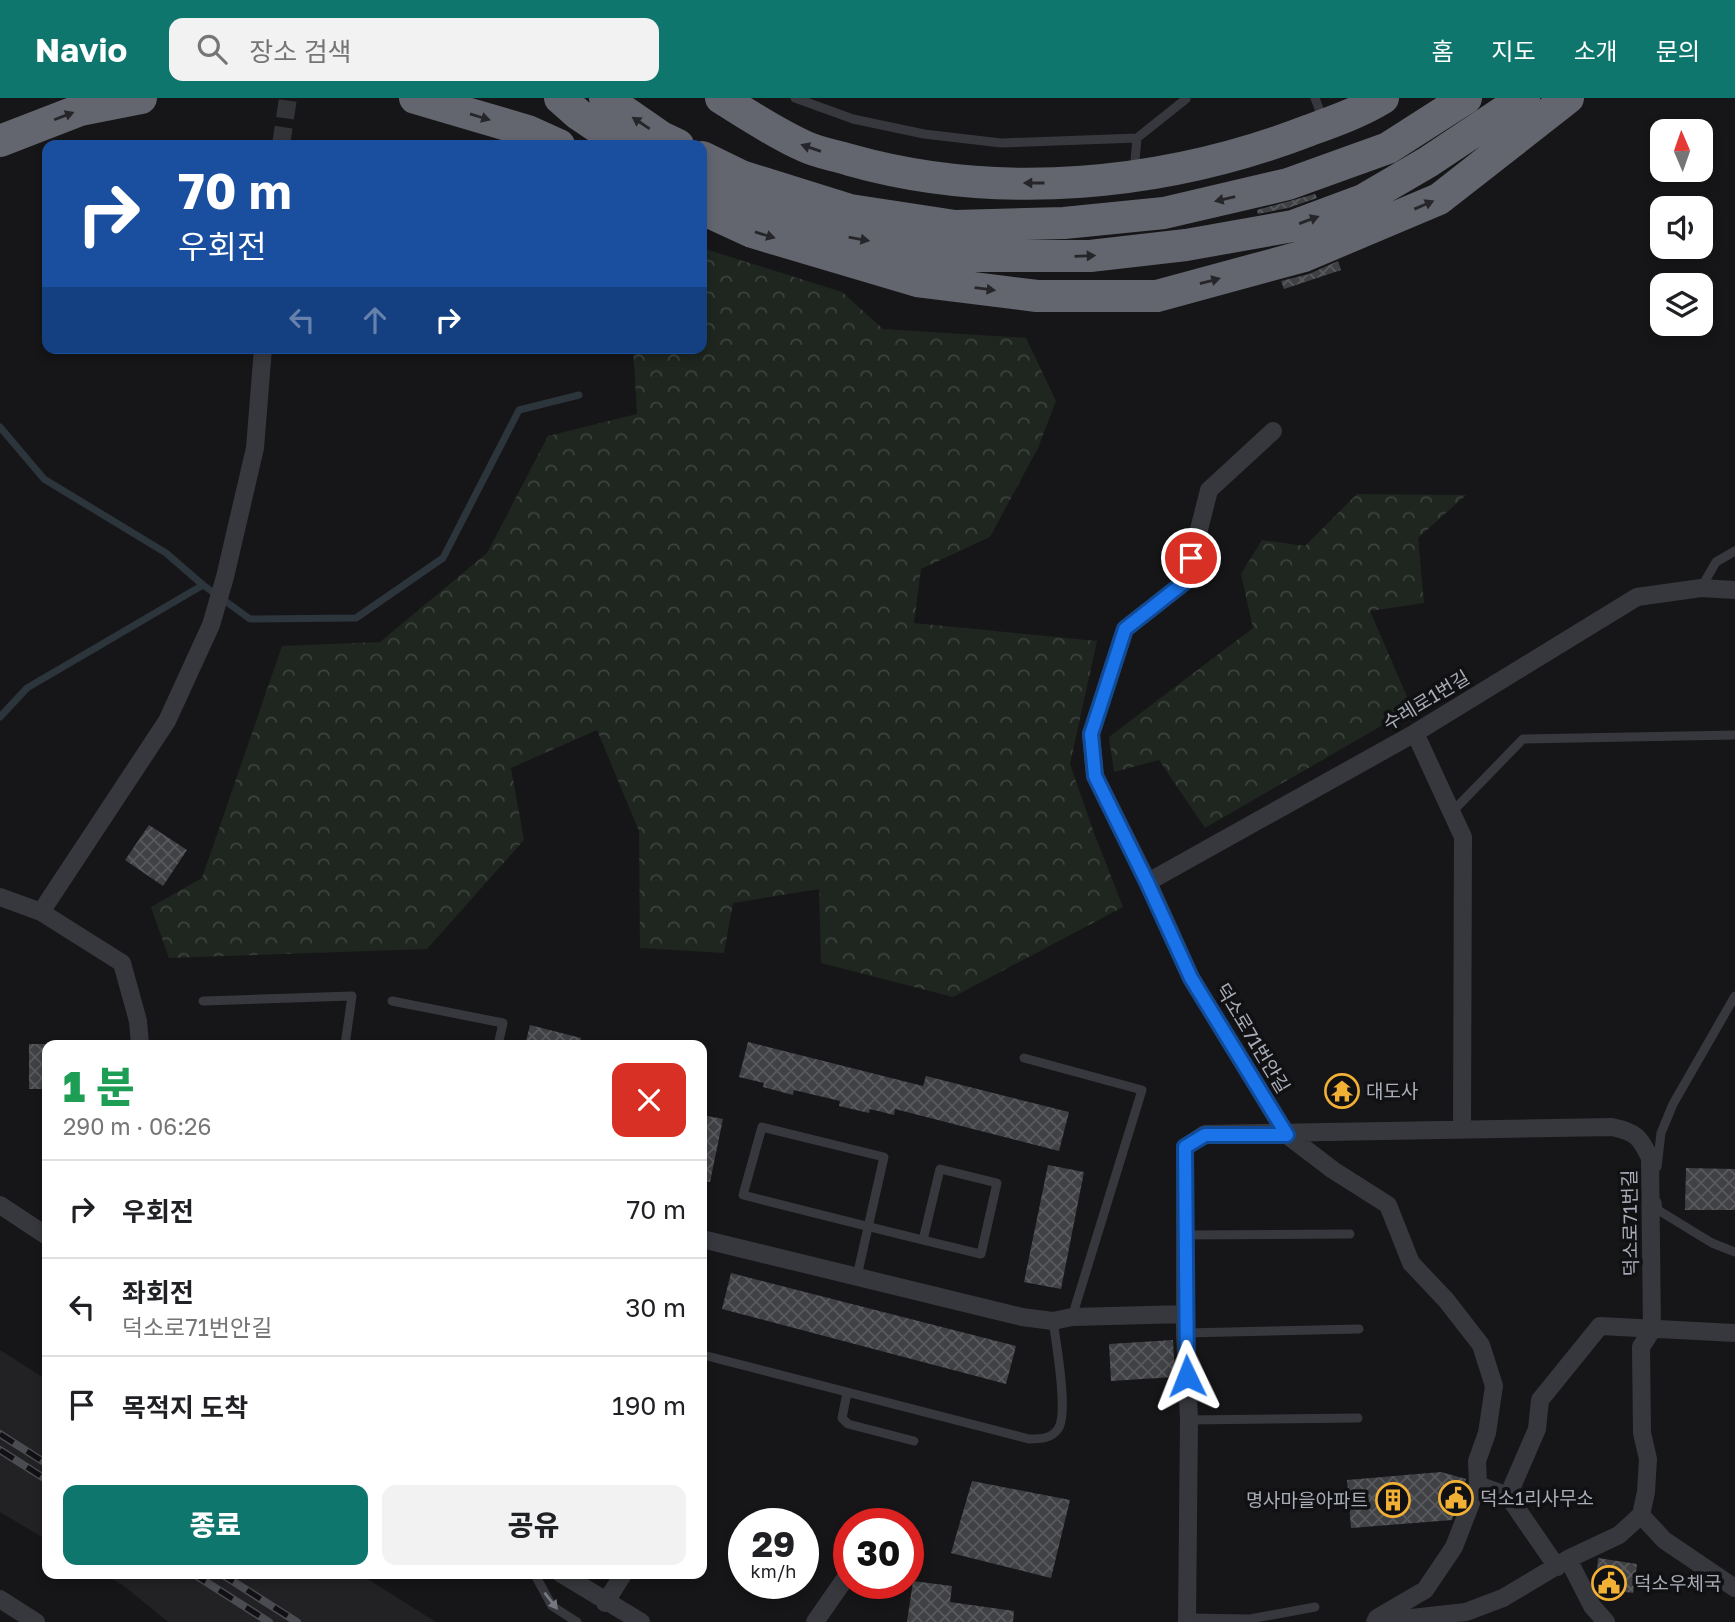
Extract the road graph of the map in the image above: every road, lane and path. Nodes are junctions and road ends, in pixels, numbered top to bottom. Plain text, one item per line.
1 (141, 98) edge
2 (415, 98) edge
3 (560, 98) edge
4 (604, 98) edge
5 (721, 98) edge
6 (795, 98) edge
7 (1187, 98) edge
8 (1383, 98) edge
9 (1466, 98) edge
10 (1524, 98) edge
11 (1568, 98) edge
12 (1320, 111) edge
13 (1137, 138) junction
14 (548, 140) edge
15 (617, 140) edge
16 (667, 140) edge
17 (0, 141) edge
18 (707, 159) edge
19 (1134, 177) junction
20 (707, 189) edge
21 (707, 211) edge
22 (263, 354) edge
23 (1273, 431) dead end
24 (1735, 551) edge
25 (1701, 588) junction
26 (1735, 590) edge
27 (1415, 733) junction
28 (1735, 735) edge
29 (1452, 812) junction
30 (1147, 882) junction
31 (0, 897) edge
32 (41, 912) junction
33 (1735, 996) edge
34 (203, 1001) dead end
35 (392, 1001) dead end
36 (1731, 1010) edge
37 (140, 1040) edge
38 (346, 1040) edge
39 (499, 1040) edge
40 (1024, 1058) dead end
41 (1462, 1129) junction
42 (1287, 1135) junction
43 (0, 1205) edge
44 (868, 1226) junction
45 (42, 1233) edge
46 (1350, 1234) dead end
47 (1186, 1235) junction
48 (707, 1240) edge
49 (923, 1240) junction
50 (1735, 1252) edge
51 (857, 1276) junction
52 (1186, 1314) junction
53 (1072, 1317) junction
54 (1053, 1321) junction
55 (1359, 1329) dead end
56 (1652, 1330) junction
57 (1185, 1333) junction
58 (1735, 1333) edge
59 (707, 1357) edge
60 (847, 1392) junction
61 (1358, 1418) dead end
62 (1189, 1420) junction
63 (914, 1441) dead end
64 (1478, 1485) junction
65 (1508, 1496) junction
66 (1641, 1515) junction
67 (1562, 1563) junction
68 (537, 1579) edge
69 (569, 1579) edge
70 (620, 1579) edge
71 (1735, 1588) edge
72 (833, 1597) edge
73 (0, 1599) edge
74 (606, 1603) junction
75 (1315, 1607) dead end
76 (1187, 1620) edge
77 (36, 1622) edge
78 (577, 1622) edge
79 (641, 1622) edge
80 (816, 1622) edge
81 (1373, 1622) edge
82 (1606, 1622) edge

17 -> 1 highway
2 -> 14 highway
3 - 15 highway
16 -> 4 highway
19 -> 5 highway
6 - 13 lane
7 - 13 lane
8 - 12 highway
9 -> 18 highway
20 -> 10 highway
21 -> 11 highway
12 - 19 highway
13 - 19 lane
22 - 32 street
23 - 30 street, 덕소로71번안길
24 - 25 lane
25 - 26 street, 수레로1번길
25 - 27 street, 수레로1번길
27 - 29 street
27 - 30 street, 수레로1번길
28 - 29 lane
29 - 41 street
30 - 42 street, 덕소로71번안길
31 - 32 street
32 - 37 street
33 - 36 lane
34 - 38 lane
35 - 39 lane
36 - 50 lane
40 - 53 lane
41 - 42 street, 덕소로71번길
41 - 56 street, 덕소로71번길
42 - 47 street, 덕소로71번길
42 - 64 street, 덕소로71번안길
43 - 45 street
44 - 44 lane
44 - 49 lane
44 - 51 lane
46 - 47 lane
47 - 52 street
48 - 51 street
49 - 49 lane
51 - 54 street
52 - 53 street
52 - 57 street
53 - 54 street
54 - 60 lane
55 - 57 lane
56 - 58 street
56 - 65 street
56 - 66 street, 덕소로71번길
57 - 62 street
59 - 60 lane
60 - 63 lane
61 - 62 lane
62 - 76 street
64 - 65 street
64 - 81 street, 덕소로71번안길
65 - 67 street
66 - 67 street
66 - 71 street
67 - 81 street
67 - 82 street
68 -> 78 lane
69 - 74 street
70 - 74 street
72 - 80 street
73 - 77 street
74 - 79 street
75 - 76 lane

